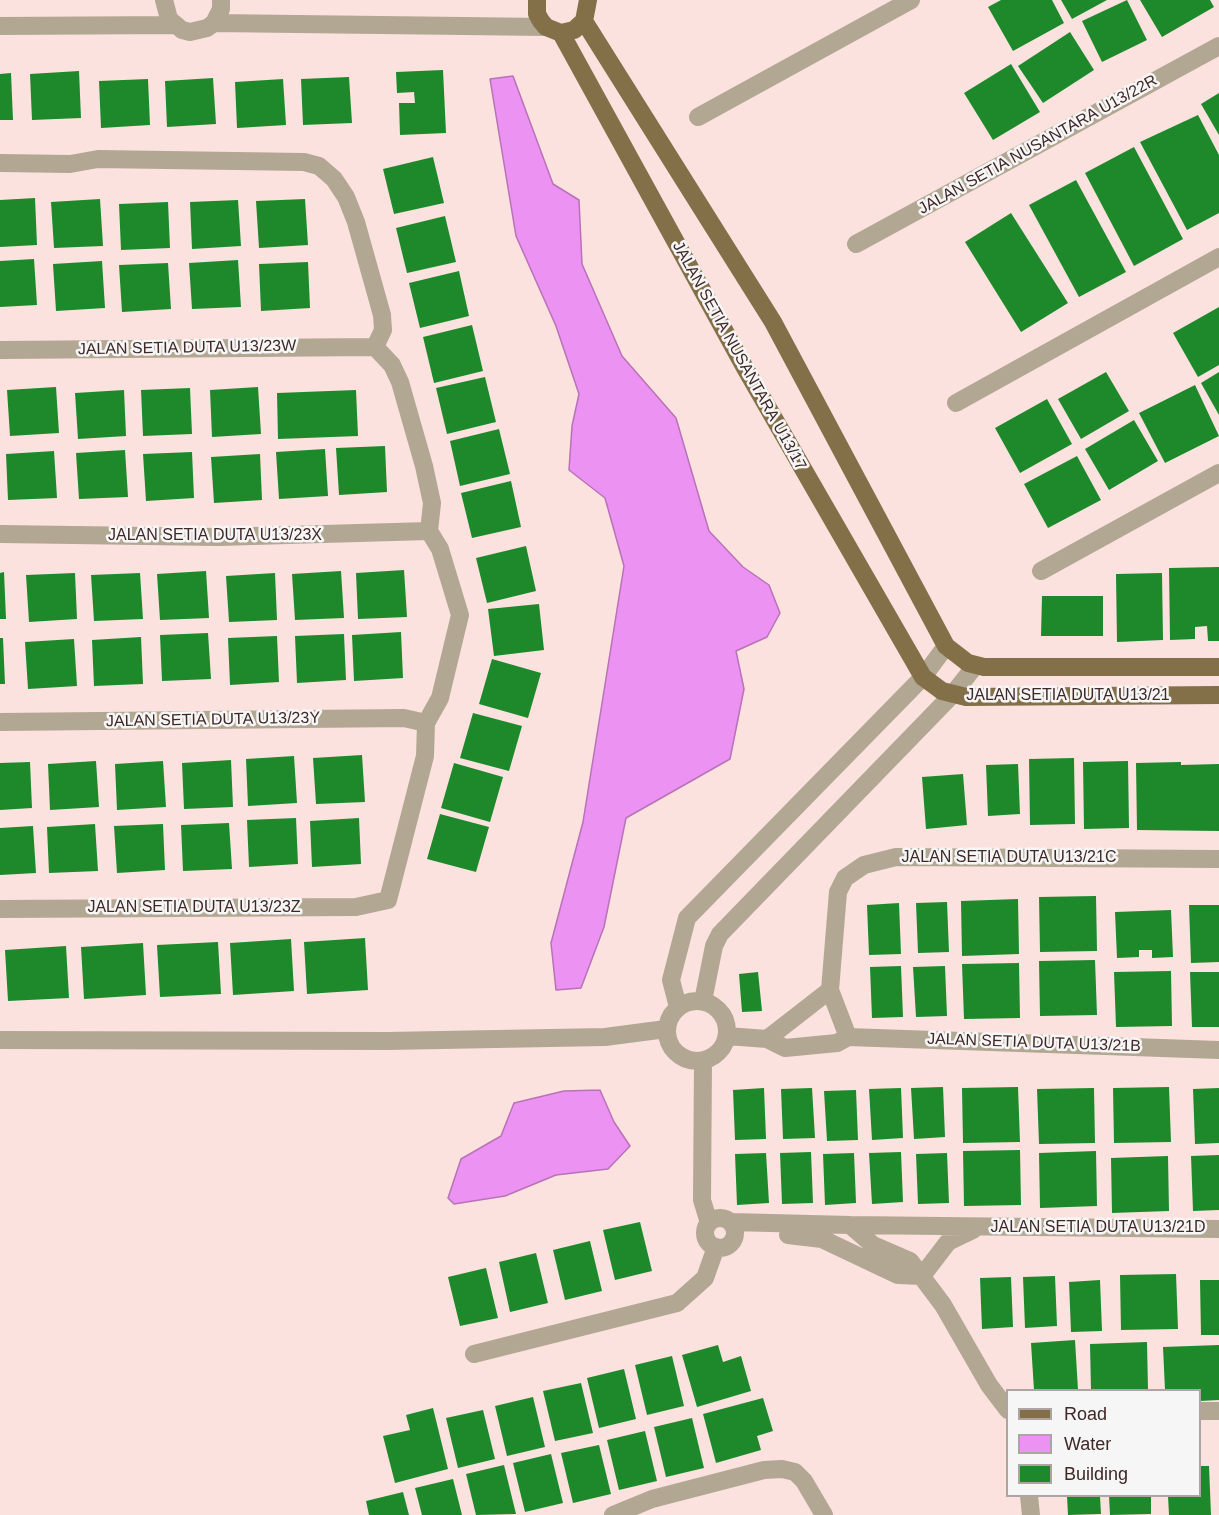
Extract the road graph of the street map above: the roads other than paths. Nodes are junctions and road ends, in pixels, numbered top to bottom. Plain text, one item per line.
1 (164, 0) edge
2 (221, 0) edge
3 (537, 0) edge
4 (588, 0) edge
5 (911, 0) edge
6 (585, 21) junction
7 (214, 23) junction
8 (174, 25) junction
9 (0, 26) edge
10 (553, 30) junction
11 (1219, 46) edge
12 (698, 117) dead end
13 (0, 163) edge
14 (856, 244) dead end
15 (1219, 257) edge
16 (375, 347) junction
17 (0, 350) edge
18 (956, 403) dead end
19 (1219, 473) edge
20 (429, 531) junction
21 (0, 534) edge
22 (1041, 571) dead end
23 (946, 646) junction
24 (975, 666) junction
25 (1219, 667) edge
26 (923, 677) junction
27 (952, 695) junction
28 (1219, 695) edge
29 (0, 722) edge
30 (426, 723) junction
31 (1219, 859) edge
32 (0, 909) edge
33 (830, 990) junction
34 (703, 1001) junction
35 (678, 1007) junction
36 (666, 1029) junction
37 (727, 1036) junction
38 (848, 1037) junction
39 (767, 1039) junction
40 (0, 1040) edge
41 (1219, 1050) edge
42 (702, 1061) junction
43 (709, 1223) junction
44 (850, 1225) junction
45 (733, 1228) junction
46 (978, 1228) junction
47 (1219, 1228) edge
48 (716, 1247) junction
49 (922, 1276) junction
50 (474, 1354) dead end
51 (1006, 1407) edge
52 (1201, 1411) edge
53 (1219, 1411) edge
54 (1029, 1497) edge
55 (613, 1515) edge
56 (824, 1515) edge
57 (1031, 1515) edge

1 - 8 street
2 - 7 street
3 - 10 main road, JALAN SETIA NUSANTARA U13/17
4 - 6 main road
5 - 12 street
6 - 10 main road
6 - 23 main road
7 - 8 street
7 - 10 street
8 - 9 street
10 - 26 main road, JALAN SETIA NUSANTARA U13/17
11 - 14 street, JALAN SETIA NUSANTARA U13/22R
13 - 16 street
15 - 18 street
16 - 17 street, JALAN SETIA DUTA U13/23W
16 - 20 street
19 - 22 street
20 - 21 street, JALAN SETIA DUTA U13/23X
20 - 30 street
23 - 24 main road, JALAN SETIA DUTA U13/21
23 - 26 street
24 - 25 main road, JALAN SETIA DUTA U13/21
24 - 27 street
26 - 27 main road, JALAN SETIA DUTA U13/21
26 - 35 street
27 - 28 main road, JALAN SETIA DUTA U13/21
27 - 34 street
29 - 30 street, JALAN SETIA DUTA U13/23Y
30 - 32 street, JALAN SETIA DUTA U13/23Z
31 - 33 street, JALAN SETIA DUTA U13/21C
33 - 38 street
33 - 39 street
34 - 35 street
34 - 37 street
35 - 36 street
36 - 40 street
36 - 42 street
37 - 39 street, JALAN SETIA DUTA U13/21B
37 - 42 street
38 - 39 street, JALAN SETIA DUTA U13/21B
38 - 41 street, JALAN SETIA DUTA U13/21B
42 - 43 street
43 - 45 street
43 - 48 street
44 - 45 street, JALAN SETIA DUTA U13/21D
44 - 46 street, JALAN SETIA DUTA U13/21D
44 - 49 street
45 - 48 street
45 - 49 street
46 - 47 street, JALAN SETIA DUTA U13/21D
46 - 49 street
48 - 50 street
49 - 51 street
52 - 53 street
54 - 57 street
55 - 56 street

